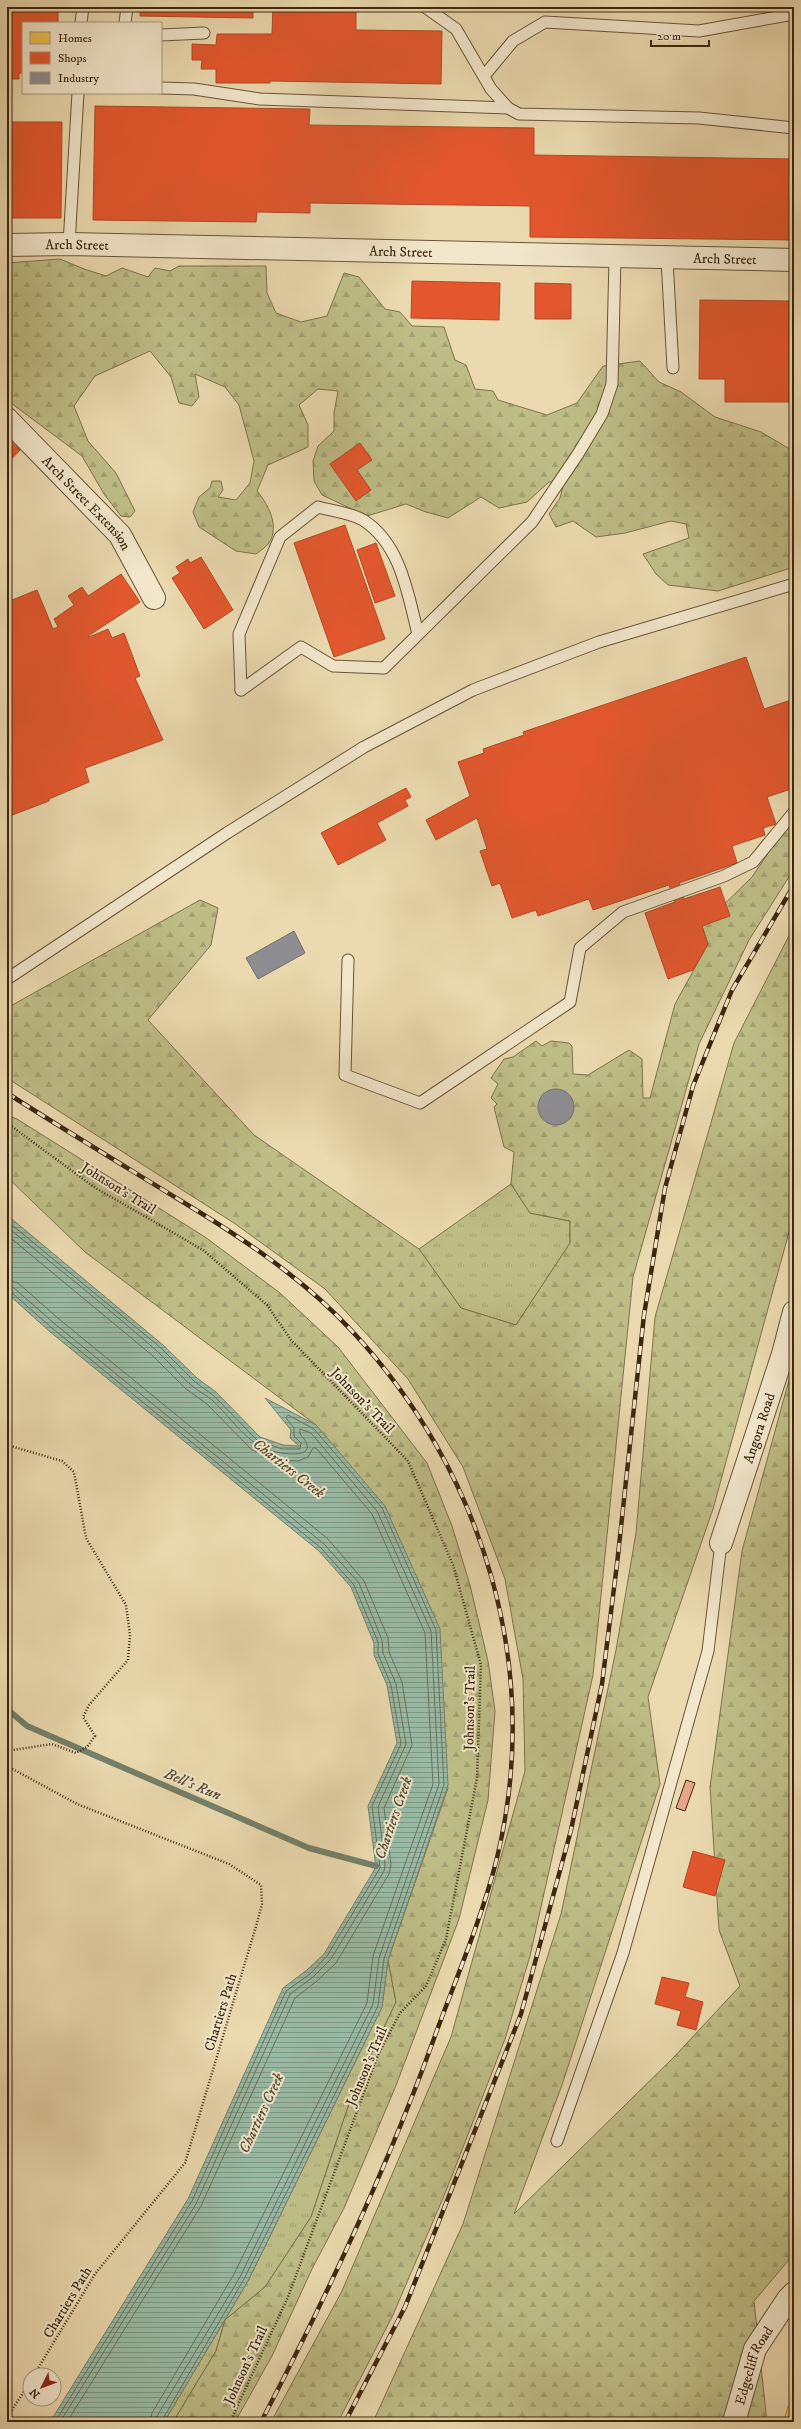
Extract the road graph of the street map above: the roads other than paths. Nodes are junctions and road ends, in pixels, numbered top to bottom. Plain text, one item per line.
1 (83, 7) edge
2 (127, 7) edge
3 (425, 7) edge
4 (794, 14) edge
5 (81, 22) edge
6 (125, 22) edge
7 (204, 33) dead end
8 (162, 35) edge
9 (484, 76) junction
10 (162, 88) edge
11 (78, 94) edge
12 (508, 108) junction
13 (794, 128) edge
14 (69, 244) junction
15 (7, 245) edge
16 (615, 258) junction
17 (667, 259) junction
18 (794, 260) edge
19 (673, 368) dead end
20 (7, 419) edge
21 (794, 584) edge
22 (154, 598) dead end
23 (418, 634) junction
24 (794, 812) edge
25 (348, 960) dead end
26 (7, 979) edge
27 (794, 1312) edge
28 (721, 1543) joint
29 (558, 2141) dead end
30 (794, 2293) edge
31 (734, 2422) edge

1 - 5 lane
2 - 6 lane
3 - 9 lane
4 - 9 lane
7 - 8 lane
9 - 12 lane
10 - 12 lane
11 - 14 lane
12 - 13 lane
14 - 15 street, Arch Street
14 - 16 street, Arch Street
16 - 17 street, Arch Street
16 - 23 lane
17 - 18 street, Arch Street
17 - 19 lane
20 - 22 street, Arch Street Extension
21 - 26 lane
23 - 23 lane
24 - 25 lane
27 - 28 street, Angora Road
28 - 29 lane
30 - 31 street, Edgecliff Road

